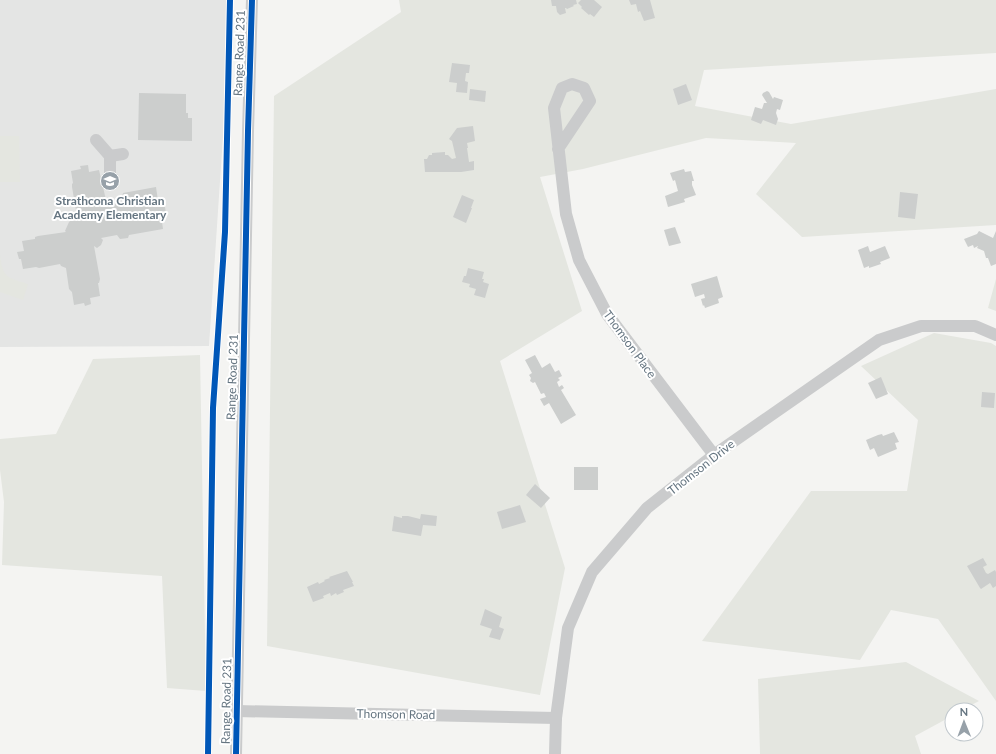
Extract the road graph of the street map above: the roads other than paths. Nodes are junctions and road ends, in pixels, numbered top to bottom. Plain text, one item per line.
1 (252, 0) edge
2 (96, 140) dead end
3 (558, 149) junction
4 (123, 154) dead end
5 (110, 156) junction
6 (110, 178) dead end
7 (996, 335) edge
8 (714, 455) junction
9 (237, 711) junction
10 (556, 718) junction
11 (236, 754) edge
12 (555, 754) edge

1 - 9 street, Range Road 231
2 - 5 street
3 - 3 street, Thomson Place
3 - 8 street, Thomson Place
4 - 5 street
5 - 6 street
7 - 8 street, Thomson Drive
8 - 10 street, Thomson Drive
9 - 10 street, Thomson Road
9 - 11 street, Range Road 231
10 - 12 street, Thomson Drive

